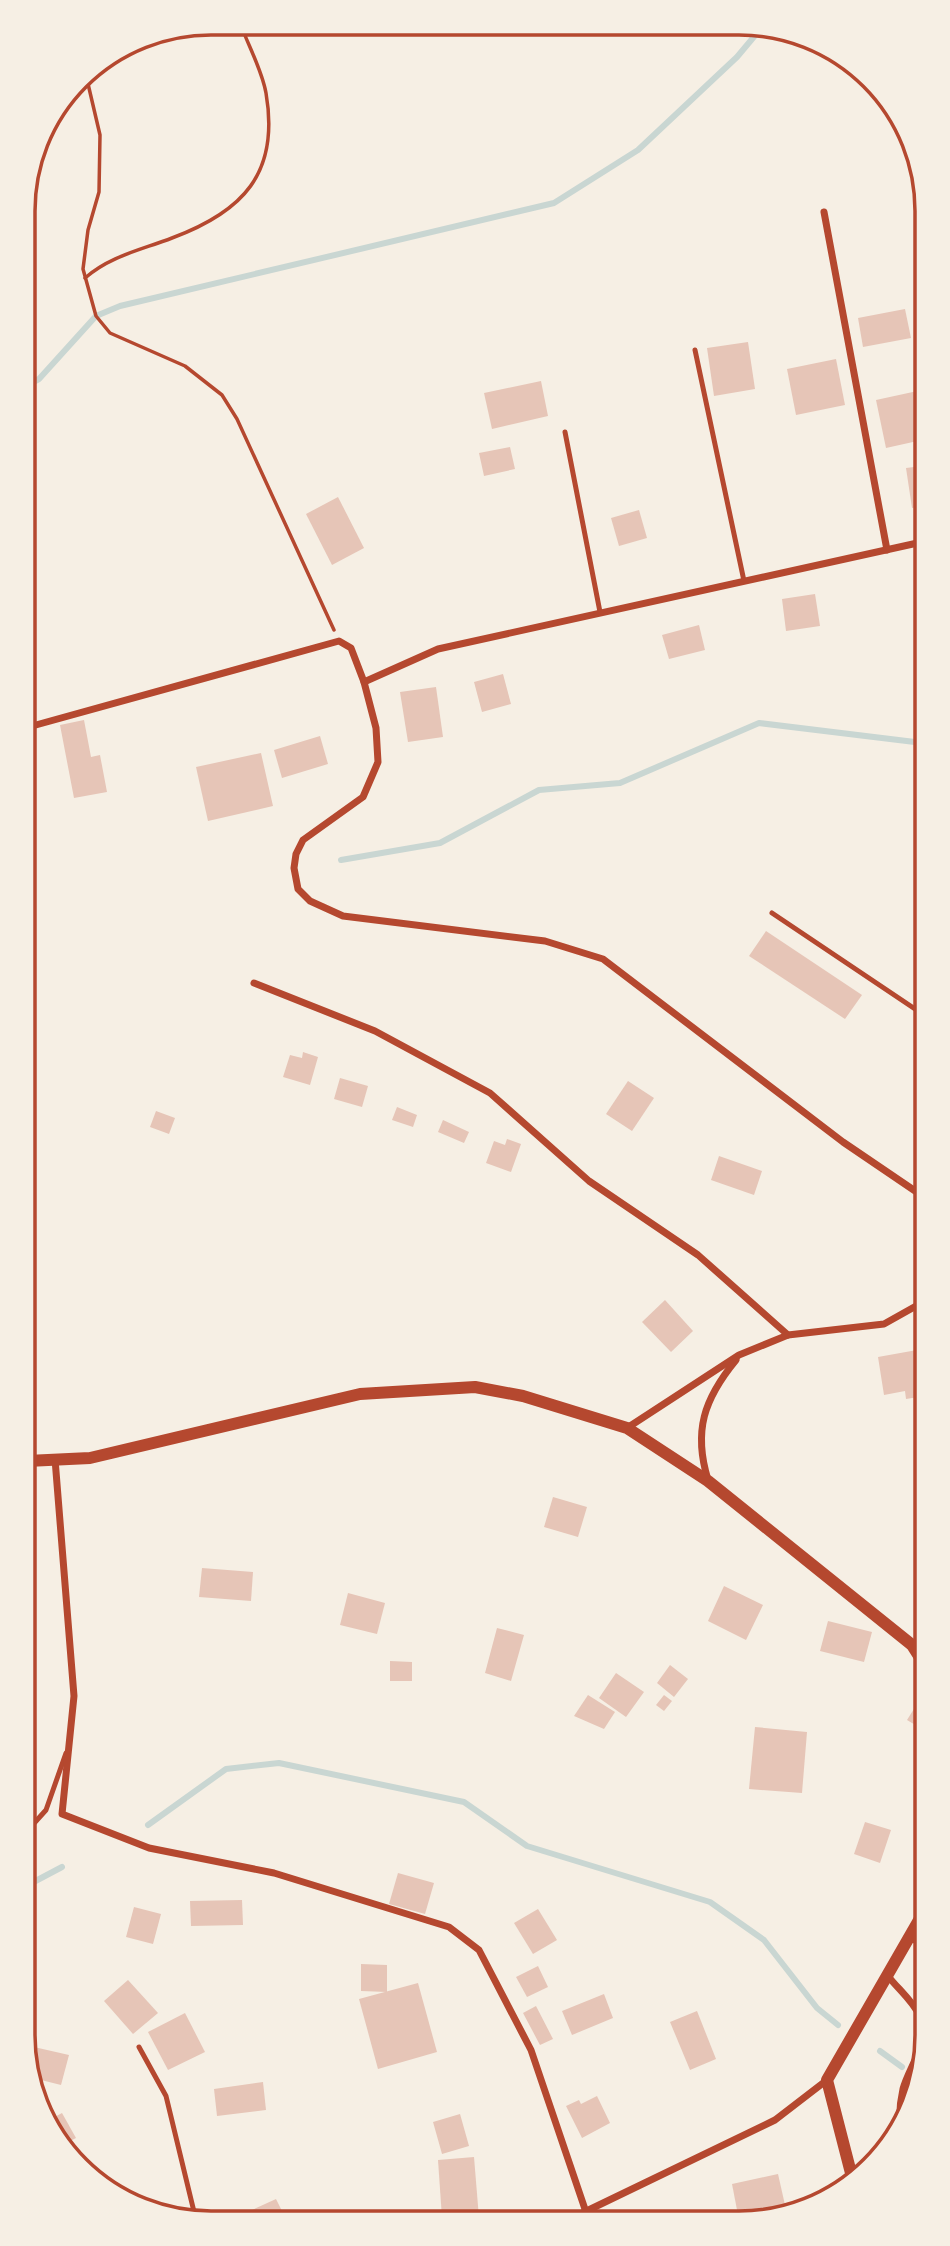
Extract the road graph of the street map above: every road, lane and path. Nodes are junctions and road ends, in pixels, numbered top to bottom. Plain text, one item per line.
1 (244, 35) edge
2 (88, 86) edge
3 (824, 212) dead end
4 (85, 278) junction
5 (695, 349) dead end
6 (565, 432) dead end
7 (915, 544) edge
8 (887, 550) junction
9 (744, 581) junction
10 (600, 612) junction
11 (339, 641) junction
12 (364, 682) junction
13 (35, 725) edge
14 (772, 913) dead end
15 (254, 983) dead end
16 (915, 1009) edge
17 (915, 1191) edge
18 (915, 1307) edge
19 (788, 1335) junction
20 (740, 1355) junction
21 (627, 1428) junction
22 (55, 1458) junction
23 (35, 1460) edge
24 (708, 1481) junction
25 (915, 1650) edge
26 (69, 1743) junction
27 (35, 1822) edge
28 (915, 1928) edge
29 (909, 1938) junction
30 (915, 1940) edge
31 (888, 1976) junction
32 (915, 2010) edge
33 (139, 2047) dead end
34 (912, 2070) edge
35 (827, 2080) junction
36 (899, 2108) edge
37 (850, 2171) edge
38 (194, 2210) edge
39 (586, 2211) edge
40 (595, 2211) edge

1 - 4 path
2 - 4 path
3 - 8 street
4 - 11 path
5 - 9 lane
6 - 10 lane
7 - 8 street
8 - 9 street
9 - 10 street
10 - 12 street
11 - 12 street
11 - 13 street
12 - 17 street
14 - 16 lane
15 - 19 street
18 - 19 street
19 - 20 street
20 - 21 street
20 - 24 street
21 - 22 street
21 - 24 street
22 - 23 street
22 - 26 street
24 - 25 street
26 - 27 lane
26 - 39 street
28 - 29 street
29 - 30 lane
29 - 31 street
31 - 32 street
31 - 35 street
33 - 38 lane
34 - 36 street
35 - 37 street
35 - 40 street

